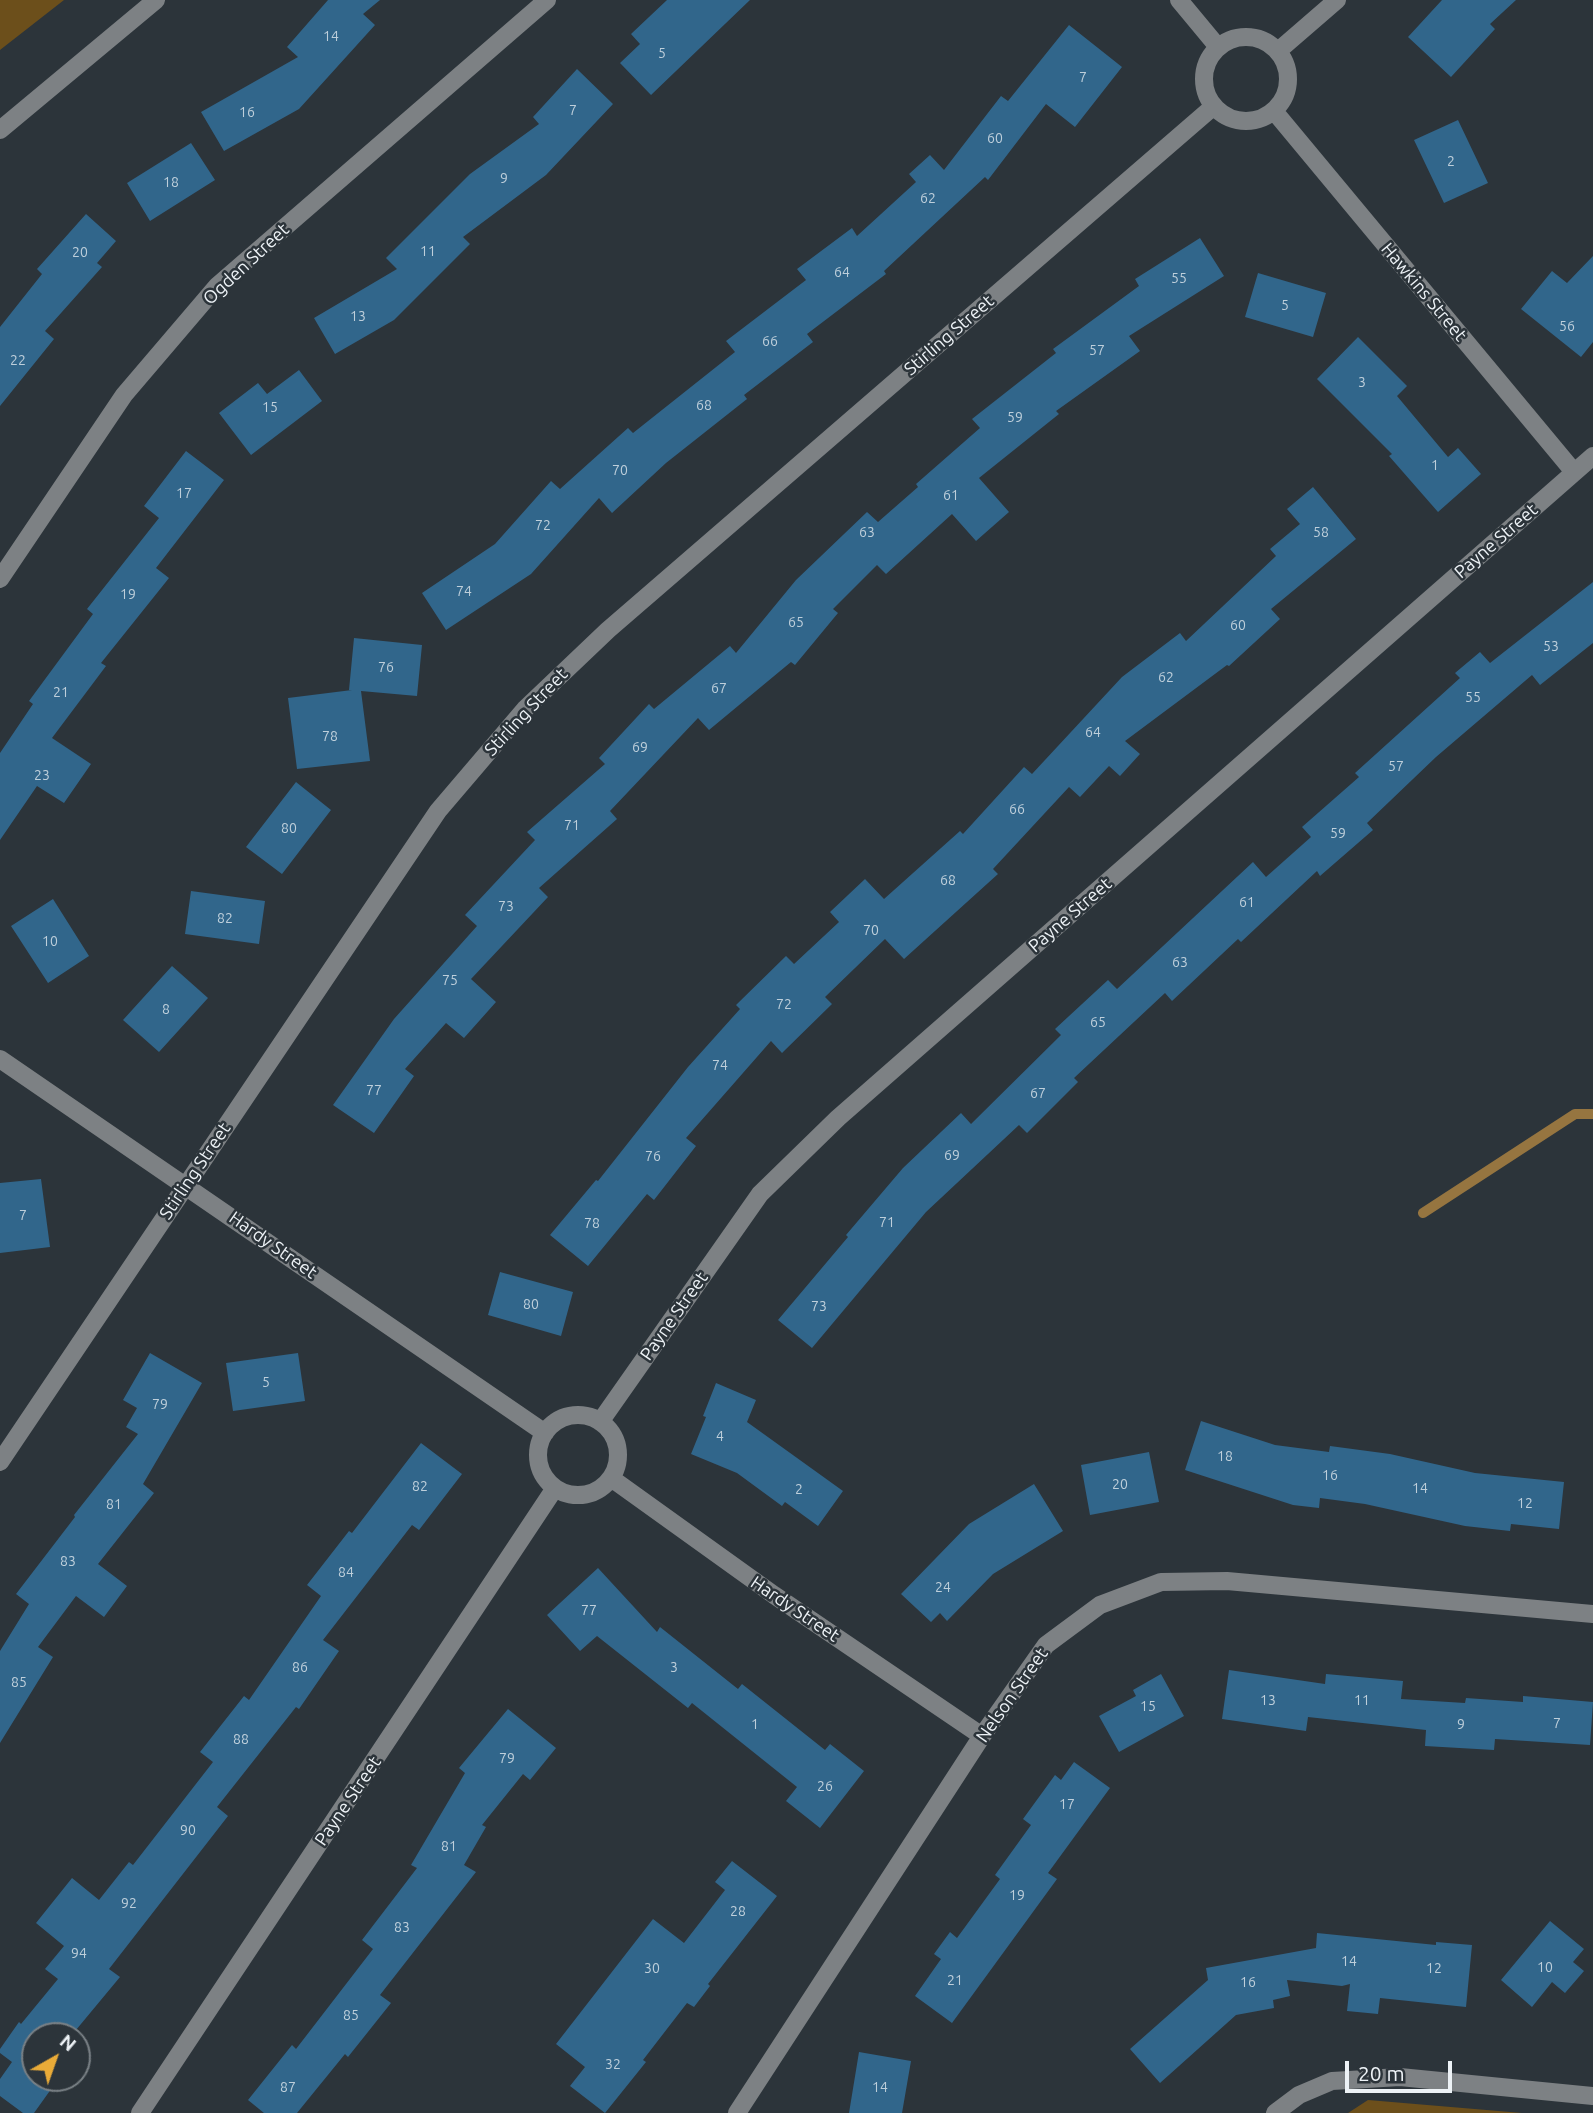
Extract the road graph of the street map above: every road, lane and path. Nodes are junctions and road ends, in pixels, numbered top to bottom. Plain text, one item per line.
1 (156, 0) edge
2 (547, 0) edge
3 (1180, 0) edge
4 (1337, 0) edge
5 (1219, 47) junction
6 (1278, 51) junction
7 (1214, 106) junction
8 (1274, 111) junction
9 (0, 130) edge
10 (1593, 456) edge
11 (1574, 472) junction
12 (0, 579) edge
13 (0, 1059) edge
14 (186, 1185) junction
15 (600, 1422) junction
16 (545, 1433) junction
17 (0, 1462) edge
18 (611, 1478) junction
19 (555, 1488) junction
20 (1593, 1614) edge
21 (982, 1736) junction
22 (1593, 2096) edge
23 (739, 2112) edge
24 (140, 2113) edge
25 (1275, 2113) edge

1 - 9 street
2 - 12 street, Ogden Street
3 - 5 street
4 - 6 street
5 - 6 street
5 - 7 street
6 - 8 street
7 - 8 street
7 - 14 street, Stirling Street
8 - 11 street, Hawkins Street
10 - 11 street, Payne Street
11 - 15 street, Payne Street
13 - 14 street, Hardy Street
14 - 16 street, Hardy Street
14 - 17 street, Stirling Street
15 - 16 street
15 - 18 street
16 - 19 street
18 - 19 street
18 - 21 street, Hardy Street
19 - 24 street, Payne Street
20 - 21 street, Nelson Street
21 - 23 street, Nelson Street
22 - 25 street

